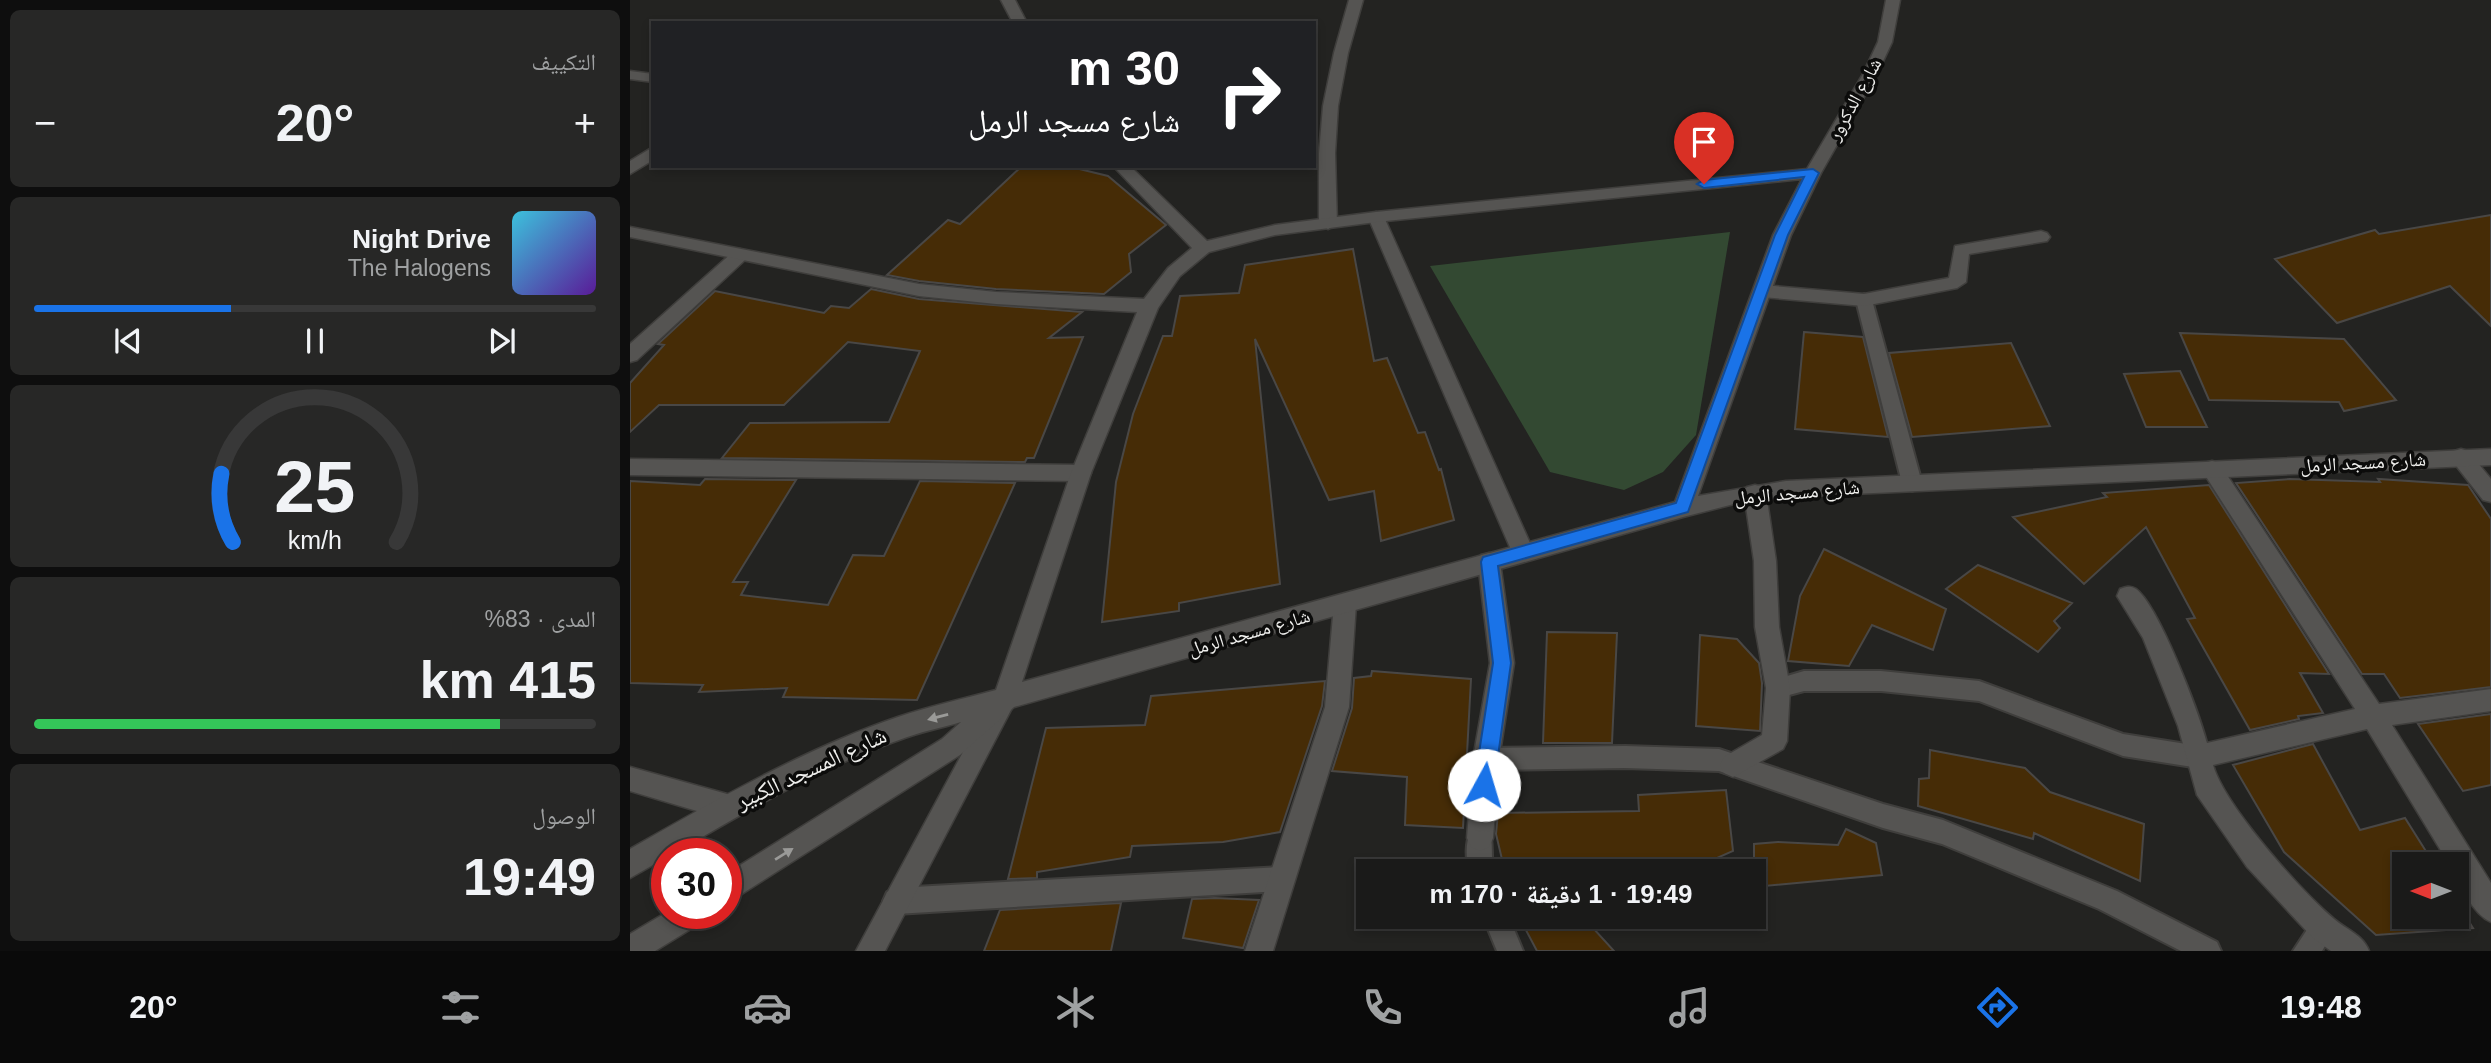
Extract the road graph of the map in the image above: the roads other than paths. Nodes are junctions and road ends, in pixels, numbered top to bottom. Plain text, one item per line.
1 (1008, 0) edge
2 (1356, 0) edge
3 (1893, 0) edge
4 (1019, 21) edge
5 (630, 75) edge
6 (651, 78) edge
7 (651, 153) edge
8 (1123, 168) edge
9 (630, 169) edge
10 (1813, 173) junction
11 (1376, 217) junction
12 (1328, 224) junction
13 (630, 232) edge
14 (2041, 237) dead end
15 (1203, 248) junction
16 (740, 255) junction
17 (1762, 291) junction
18 (1864, 300) junction
19 (1149, 306) junction
20 (630, 355) edge
21 (2460, 457) junction
22 (2491, 457) edge
23 (630, 467) edge
24 (2212, 469) junction
25 (1081, 473) junction
26 (1912, 484) junction
27 (1755, 493) junction
28 (2491, 494) edge
29 (1683, 508) junction
30 (1523, 552) junction
31 (1489, 562) junction
32 (2128, 596) dead end
33 (1345, 604) junction
34 (1778, 688) junction
35 (2491, 700) edge
36 (1004, 701) junction
37 (2373, 716) junction
38 (2199, 757) junction
39 (1486, 759) junction
40 (1733, 765) junction
41 (630, 779) edge
42 (727, 807) junction
43 (1480, 838) joint
44 (1479, 859) edge
45 (630, 864) edge
46 (1280, 879) junction
47 (742, 880) edge
48 (896, 901) junction
49 (2491, 908) edge
50 (2323, 928) junction
51 (664, 929) edge
52 (1501, 929) edge
53 (630, 950) edge
54 (870, 951) edge
55 (1259, 951) edge
56 (1510, 951) edge
57 (2208, 951) edge
58 (2306, 951) edge
59 (2356, 951) edge

1 - 4 street
2 - 12 street
3 - 10 street, شارع الدكرور
5 - 6 street
7 - 9 street
8 - 15 street
10 - 11 street
10 - 17 street, شارع الدكرور
11 - 12 street
11 - 30 street
12 - 15 street
13 - 16 street
14 - 18 street
15 - 19 street
16 - 19 street
16 - 20 street
17 - 18 street
17 - 29 street, شارع الدكرور
18 - 26 lane
19 - 25 street
21 - 22 street, شارع مسجد الرمل
21 - 24 street, شارع مسجد الرمل
21 - 28 street
23 - 25 street
24 - 26 street, شارع مسجد الرمل
24 - 37 street
25 - 36 street
26 - 27 street, شارع مسجد الرمل
27 - 29 street, شارع مسجد الرمل
27 - 34 street
29 - 30 street, شارع مسجد الرمل
30 - 31 street, شارع مسجد الرمل
31 - 33 street, شارع مسجد الرمل
31 - 39 street
32 - 38 street
33 - 36 street, شارع مسجد الرمل
33 - 46 street
34 - 38 lane
34 - 40 street
35 - 37 street
36 -> 42 street, شارع المسجد الكبير
47 -> 36 street
36 - 48 street
37 - 38 street
37 - 49 street
38 - 50 street
39 - 40 lane
39 - 43 street
40 - 57 lane
41 - 42 street
42 - 45 street, شارع المسجد الكبير
43 - 44 lane
46 - 48 lane
46 - 55 street
48 - 54 street
50 - 58 lane
50 - 59 street
51 - 53 street
52 - 56 lane

